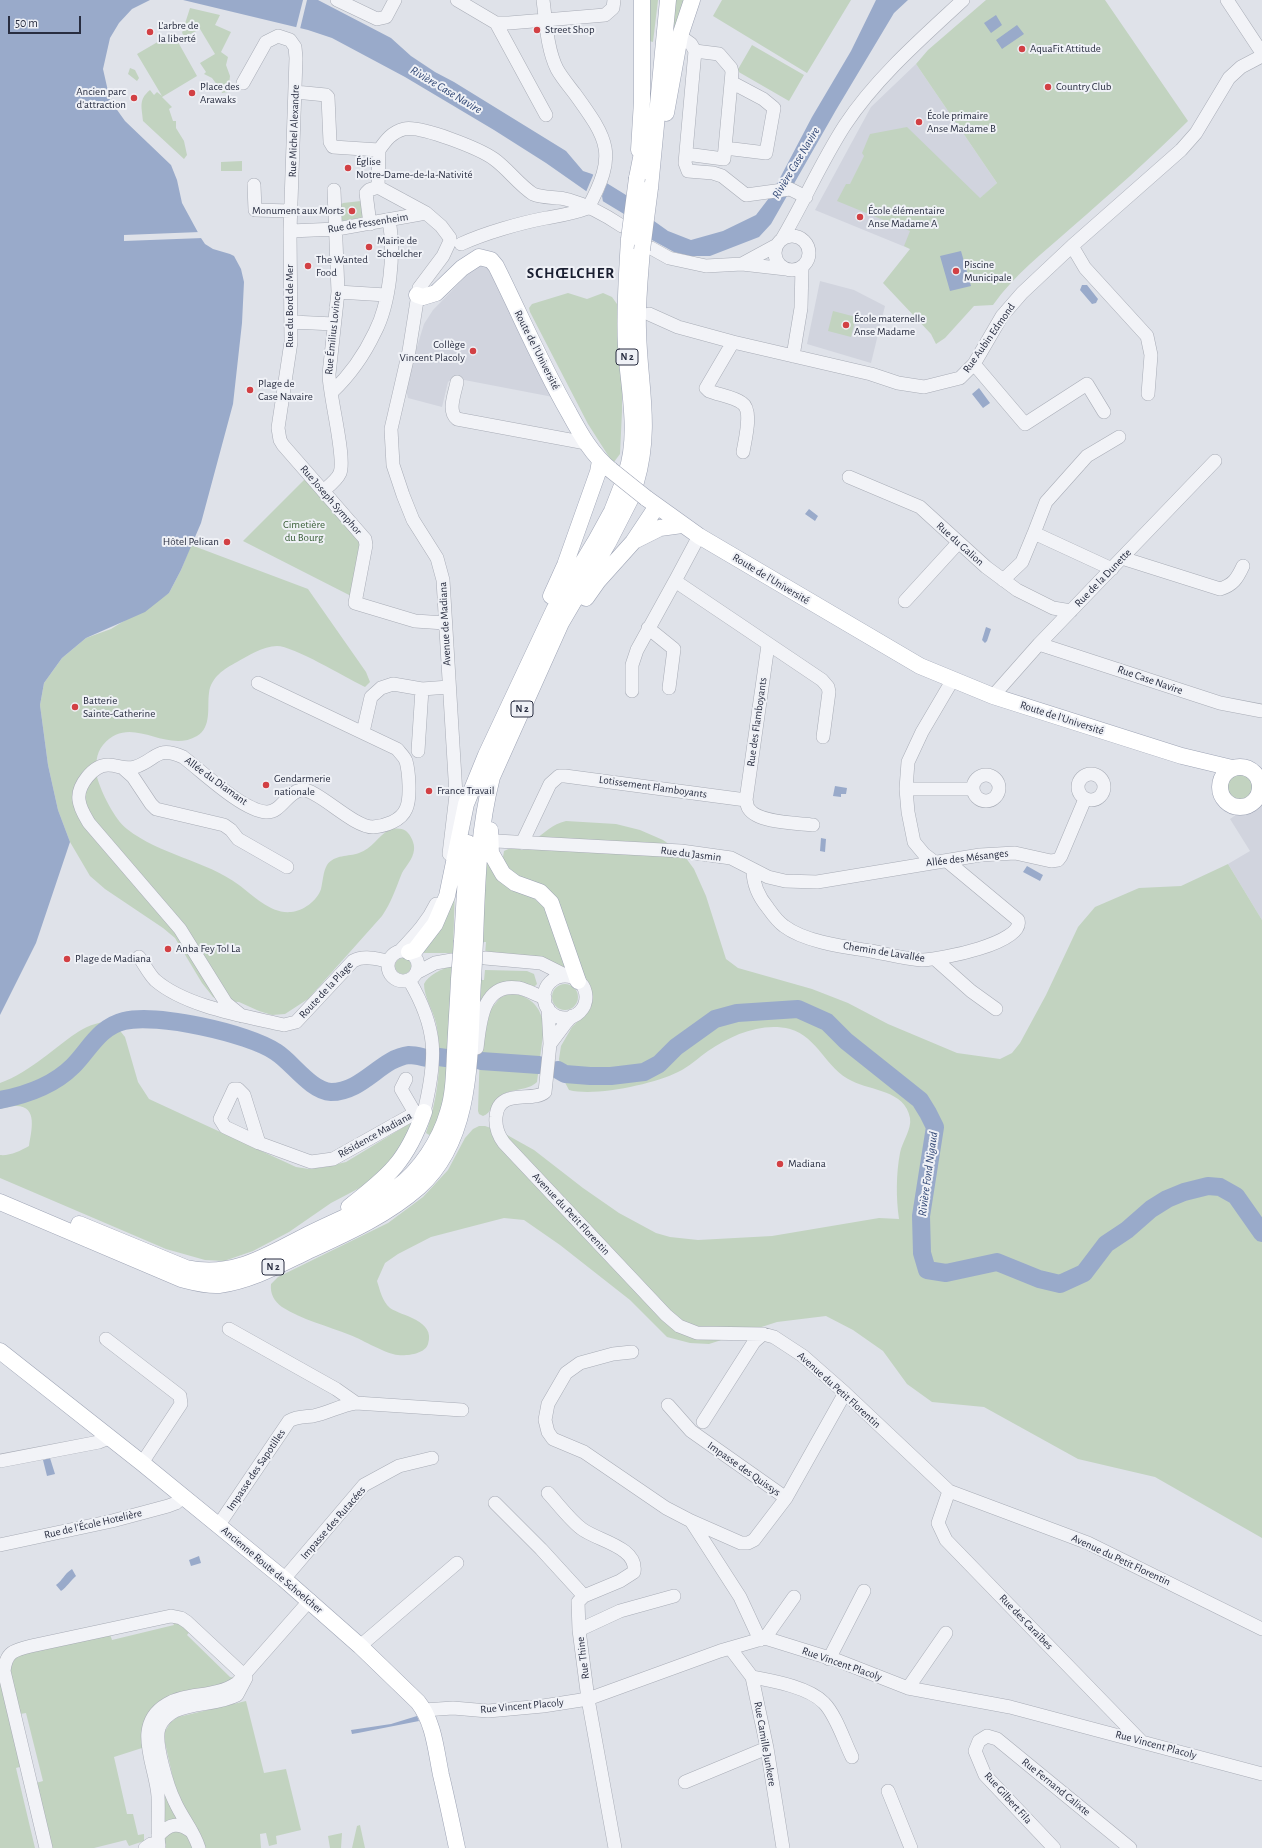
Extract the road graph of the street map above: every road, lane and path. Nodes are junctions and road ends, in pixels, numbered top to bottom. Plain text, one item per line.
1 (337, 0) edge
2 (395, 0) edge
3 (456, 0) edge
4 (543, 0) edge
5 (614, 0) edge
6 (642, 0) edge
7 (663, 0) edge
8 (668, 0) edge
9 (963, 0) edge
10 (1226, 0) edge
11 (692, 1) edge
12 (546, 21) junction
13 (496, 23) junction
14 (680, 36) junction
15 (695, 51) junction
16 (1262, 54) edge
17 (243, 82) dead end
18 (731, 82) junction
19 (295, 92) junction
20 (546, 115) dead end
21 (725, 148) junction
22 (379, 150) junction
23 (686, 154) junction
24 (646, 182) junction
25 (254, 185) dead end
26 (378, 187) junction
27 (334, 190) dead end
28 (806, 197) junction
29 (591, 202) junction
30 (291, 210) junction
31 (426, 213) junction
32 (795, 216) junction
33 (389, 220) junction
34 (370, 224) junction
35 (337, 229) junction
36 (290, 231) junction
37 (626, 232) junction
38 (798, 237) junction
39 (456, 240) junction
40 (780, 242) junction
41 (1072, 246) junction
42 (647, 249) junction
43 (742, 264) junction
44 (793, 269) junction
45 (338, 292) junction
46 (386, 295) junction
47 (417, 295) junction
48 (649, 314) dead end
49 (292, 322) junction
50 (334, 324) junction
51 (733, 342) junction
52 (793, 356) junction
53 (974, 364) junction
54 (457, 382) dead end
55 (332, 392) junction
56 (1148, 394) dead end
57 (1104, 412) dead end
58 (278, 428) joint
59 (1119, 438) dead end
60 (586, 443) junction
61 (743, 452) dead end
62 (1215, 461) dead end
63 (605, 466) junction
64 (849, 477) dead end
65 (323, 491) junction
66 (636, 491) junction
67 (682, 525) junction
68 (1034, 533) junction
69 (699, 536) junction
70 (632, 542) junction
71 (958, 543) junction
72 (1122, 558) junction
73 (1243, 566) dead end
74 (1112, 569) junction
75 (1003, 580) junction
76 (675, 581) junction
77 (905, 601) dead end
78 (1071, 611) junction
79 (445, 623) junction
80 (648, 628) junction
81 (1039, 644) junction
82 (768, 645) junction
83 (544, 658) junction
84 (952, 681) junction
85 (258, 683) dead end
86 (449, 687) junction
87 (669, 688) dead end
88 (422, 689) junction
89 (632, 691) dead end
90 (993, 696) junction
91 (520, 698) junction
92 (1262, 711) edge
93 (363, 732) junction
94 (823, 737) dead end
95 (418, 751) dead end
96 (486, 755) junction
97 (1182, 756) junction
98 (1232, 768) junction
99 (124, 769) junction
100 (1221, 780) junction
101 (1260, 780) edge
102 (906, 789) junction
103 (973, 789) dead end
104 (1085, 799) dead end
105 (746, 800) junction
106 (813, 825) dead end
107 (496, 841) dead end
108 (914, 842) junction
109 (522, 843) junction
110 (947, 860) junction
111 (933, 861) junction
112 (904, 866) junction
113 (287, 867) dead end
114 (753, 870) junction
115 (880, 871) joint
116 (468, 941) junction
117 (408, 953) junction
118 (139, 957) dead end
119 (935, 959) junction
120 (388, 960) junction
121 (412, 977) junction
122 (572, 978) junction
123 (547, 997) junction
124 (996, 1009) dead end
125 (242, 1016) junction
126 (572, 1016) junction
127 (550, 1044) junction
128 (467, 1047) junction
129 (465, 1075) junction
130 (406, 1079) dead end
131 (420, 1112) junction
132 (259, 1143) dead end
133 (0, 1190) edge
134 (0, 1202) edge
135 (319, 1229) junction
136 (229, 1329) dead end
137 (763, 1334) junction
138 (106, 1339) dead end
139 (0, 1351) edge
140 (632, 1352) dead end
141 (845, 1393) junction
142 (356, 1403) junction
143 (668, 1405) dead end
144 (462, 1410) dead end
145 (703, 1422) dead end
146 (109, 1438) junction
147 (432, 1458) dead end
148 (0, 1460) edge
149 (142, 1463) junction
150 (948, 1491) junction
151 (548, 1493) dead end
152 (183, 1497) junction
153 (786, 1498) junction
154 (495, 1503) dead end
155 (691, 1521) junction
156 (218, 1526) junction
157 (0, 1545) edge
158 (457, 1563) dead end
159 (284, 1579) junction
160 (864, 1591) dead end
161 (584, 1596) junction
162 (674, 1596) dead end
163 (794, 1597) dead end
164 (310, 1600) junction
165 (1262, 1628) edge
166 (579, 1630) junction
167 (946, 1633) dead end
168 (762, 1639) junction
169 (360, 1646) junction
170 (730, 1648) junction
171 (829, 1659) junction
172 (246, 1674) junction
173 (752, 1677) junction
174 (908, 1688) junction
175 (588, 1699) junction
176 (424, 1710) junction
177 (979, 1741) joint
178 (1141, 1741) junction
179 (767, 1748) junction
180 (852, 1757) dead end
181 (1262, 1773) edge
182 (685, 1782) dead end
183 (888, 1791) dead end
184 (194, 1833) junction
185 (159, 1843) edge
186 (46, 1848) edge
187 (145, 1848) edge
188 (199, 1848) edge
189 (457, 1848) edge
190 (615, 1848) edge
191 (783, 1848) edge
192 (911, 1848) edge
193 (1054, 1848) edge
194 (1130, 1848) edge

1 - 2 street
3 - 13 street
4 - 12 street
5 - 12 street
6 - 24 main road
7 - 24 main road, N 2
8 - 24 main road, N 2
9 - 28 street
10 - 16 street
11 - 14 main road
12 - 13 street
12 - 29 street
13 - 20 street
14 - 15 street
14 - 24 main road
15 - 18 street
15 - 23 street
16 - 41 street, Rue Aubin Edmond
17 - 19 street, Rue Michel Alexandre
18 - 21 street
18 - 21 street
19 - 22 street
19 - 30 street, Rue Michel Alexandre
21 - 23 street
22 - 26 street
22 - 29 street
23 - 28 street
24 - 37 main road, N 2, bridge
24 - 42 main road, N 2, bridge
25 - 30 street
26 - 31 street
26 - 34 street
27 - 35 street, Rue Émilius Lovince
28 - 32 street
29 - 37 street
29 - 39 street
30 - 36 street, Rue Michel Alexandre
31 - 33 street, Rue de Fessenheim
31 - 39 street
32 - 38 street
32 - 40 street
33 - 34 street, Rue de Fessenheim
33 - 46 street
34 - 35 street, Rue de Fessenheim
35 - 36 street, Rue de Fessenheim
35 - 45 street, Rue Émilius Lovince
36 - 49 street, Rue du Bord de Mer
37 - 66 main road, N 2
38 - 40 street
38 - 44 street
39 - 47 street, Avenue de Madiana
40 - 43 street
40 - 44 street
41 - 53 street, Rue Aubin Edmond
41 - 56 street
42 - 43 street
42 - 66 main road, N 2
43 - 44 street
44 - 52 street
45 - 46 street
45 - 50 street, Rue Émilius Lovince
46 - 55 street
47 - 60 main road, Route de l'Université
47 - 79 street, Avenue de Madiana
48 - 51 street, Rue Aubin Edmond
49 - 50 street
49 - 58 street, Rue du Bord de Mer
50 - 55 street, Rue Émilius Lovince
51 - 52 street, Rue Aubin Edmond
51 - 61 street
52 - 53 street, Rue Aubin Edmond
53 - 57 street
54 - 60 street
55 - 65 street, Rue Émilius Lovince
58 - 65 street, Rue Joseph Symphor
59 - 68 street
60 - 63 main road, Route de l'Université
62 - 72 street, Rue de la Dunette
63 - 66 main road, Route de l'Université, bridge
63 - 91 main road
64 - 71 street, Rue du Galion
65 - 79 street, Rue Joseph Symphor
66 - 67 main road, Route de l'Université
66 - 70 main road
66 - 83 main road, N 2
66 - 91 main road, N 2
67 - 69 main road, Route de l'Université
67 - 70 main road
68 - 74 street
68 - 75 street
69 - 76 street
69 - 84 main road, Route de l'Université
70 - 83 main road
71 - 75 street, Rue du Galion
71 - 77 street
72 - 73 street
72 - 74 street, Rue de la Dunette
74 - 78 street, Rue de la Dunette
75 - 78 street, Rue du Galion
76 - 80 street
76 - 82 street
78 - 81 street, Rue de la Dunette
79 - 86 street, Avenue de Madiana
80 - 87 street
80 - 89 street
81 - 90 street, Rue de la Dunette
81 - 92 street, Rue Case Navire
82 - 94 street
82 - 105 street, Rue des Flamboyants
83 - 91 main road, N 2
84 - 90 main road, Route de l'Université
84 - 102 street
85 - 93 street, Allée du Diamant
86 - 88 street
86 - 117 street, Avenue de Madiana
88 - 93 street
88 - 95 street
90 - 97 main road, Route de l'Université
91 - 96 main road, N 2
91 - 116 main road, N 2
91 - 122 main road
93 - 99 street, Allée du Diamant
96 - 116 main road, N 2
96 - 117 main road
97 - 98 main road, Route de l'Université
97 - 100 main road, Route de l'Université
98 - 100 main road
98 - 101 main road, Route de l'Université
99 - 113 street
99 - 125 street, Allée du Diamant
100 - 101 main road, Route de l'Université
102 - 103 street
102 - 108 street
104 - 110 street, Allée des Mésanges
105 - 106 street
105 - 109 street, Lotissement Flamboyants
107 - 109 street, Rue du Jasmin
108 - 111 street
108 - 112 street
109 - 114 street, Rue du Jasmin
110 - 111 street, Allée des Mésanges
110 - 119 street, Chemin de Lavallée
111 - 112 street, Allée des Mésanges
112 - 115 street, Allée des Mésanges
114 - 115 street, Rue du Jasmin
114 - 119 street, Chemin de Lavallée
116 - 128 main road, N 2, bridge
117 - 120 street
117 - 121 street
117 - 121 street
118 - 125 street, Route de la Plage
119 - 124 street
120 - 121 street
120 - 125 street, Route de la Plage
121 - 131 street
122 - 123 street
122 - 123 street
122 - 126 street
123 - 126 street
123 - 127 street
123 - 128 street
126 - 127 street
127 - 137 street, Avenue du Petit Florentin
128 - 129 main road, N 2
129 - 134 main road, N 2
129 - 135 main road, N 2
130 - 131 street
131 - 132 street, Résidence Madiana
131 - 135 main road
133 - 135 main road, N 2
136 - 142 street
137 - 141 street, Avenue du Petit Florentin
137 - 145 street
138 - 149 street
139 - 146 main road, Ancienne Route de Schoelcher
140 - 155 street
141 - 150 street, Avenue du Petit Florentin
141 - 153 street, Impasse des Quissys
142 - 144 street, Impasse des Sapotilles
142 - 156 street, Impasse des Sapotilles
143 - 153 street, Impasse des Quissys
146 - 148 street
146 - 149 main road, Ancienne Route de Schoelcher
147 - 159 street, Impasse des Rutacées
149 - 152 main road, Ancienne Route de Schoelcher
150 - 165 street, Avenue du Petit Florentin
150 - 178 street, Rue des Caraïbes
151 - 161 street
152 - 156 main road, Ancienne Route de Schoelcher
152 - 157 street, Rue de l'École Hotelière
153 - 155 street
154 - 161 street
155 - 168 street
156 - 159 main road, Ancienne Route de Schoelcher
158 - 169 street
159 - 164 main road, Ancienne Route de Schoelcher
160 - 171 street
161 - 166 street, Rue Thine
162 - 166 street
163 - 168 street
164 - 169 main road, Ancienne Route de Schoelcher
164 - 172 street
166 - 175 street, Rue Thine
167 - 174 street
168 - 170 street, Rue Vincent Placoly
168 - 171 street, Rue Vincent Placoly
169 - 176 main road, Ancienne Route de Schoelcher
170 - 173 street, Rue Camille Junkere
170 - 175 street, Rue Vincent Placoly
171 - 174 street, Rue Vincent Placoly
172 - 184 street
172 - 185 street
172 - 186 street
173 - 179 street, Rue Camille Junkere
173 - 180 street
174 - 178 street, Rue Vincent Placoly
175 - 176 street, Rue Vincent Placoly
175 - 190 street, Rue Thine
176 - 189 main road, Ancienne Route de Schoelcher
177 - 193 street, Rue Gilbert Fila
177 - 194 street, Rue Fernand Calixte
178 - 181 street, Rue Vincent Placoly
179 - 182 street
179 - 191 street, Rue Camille Junkere
183 - 192 street
184 - 185 street
184 - 188 street
185 - 187 street

